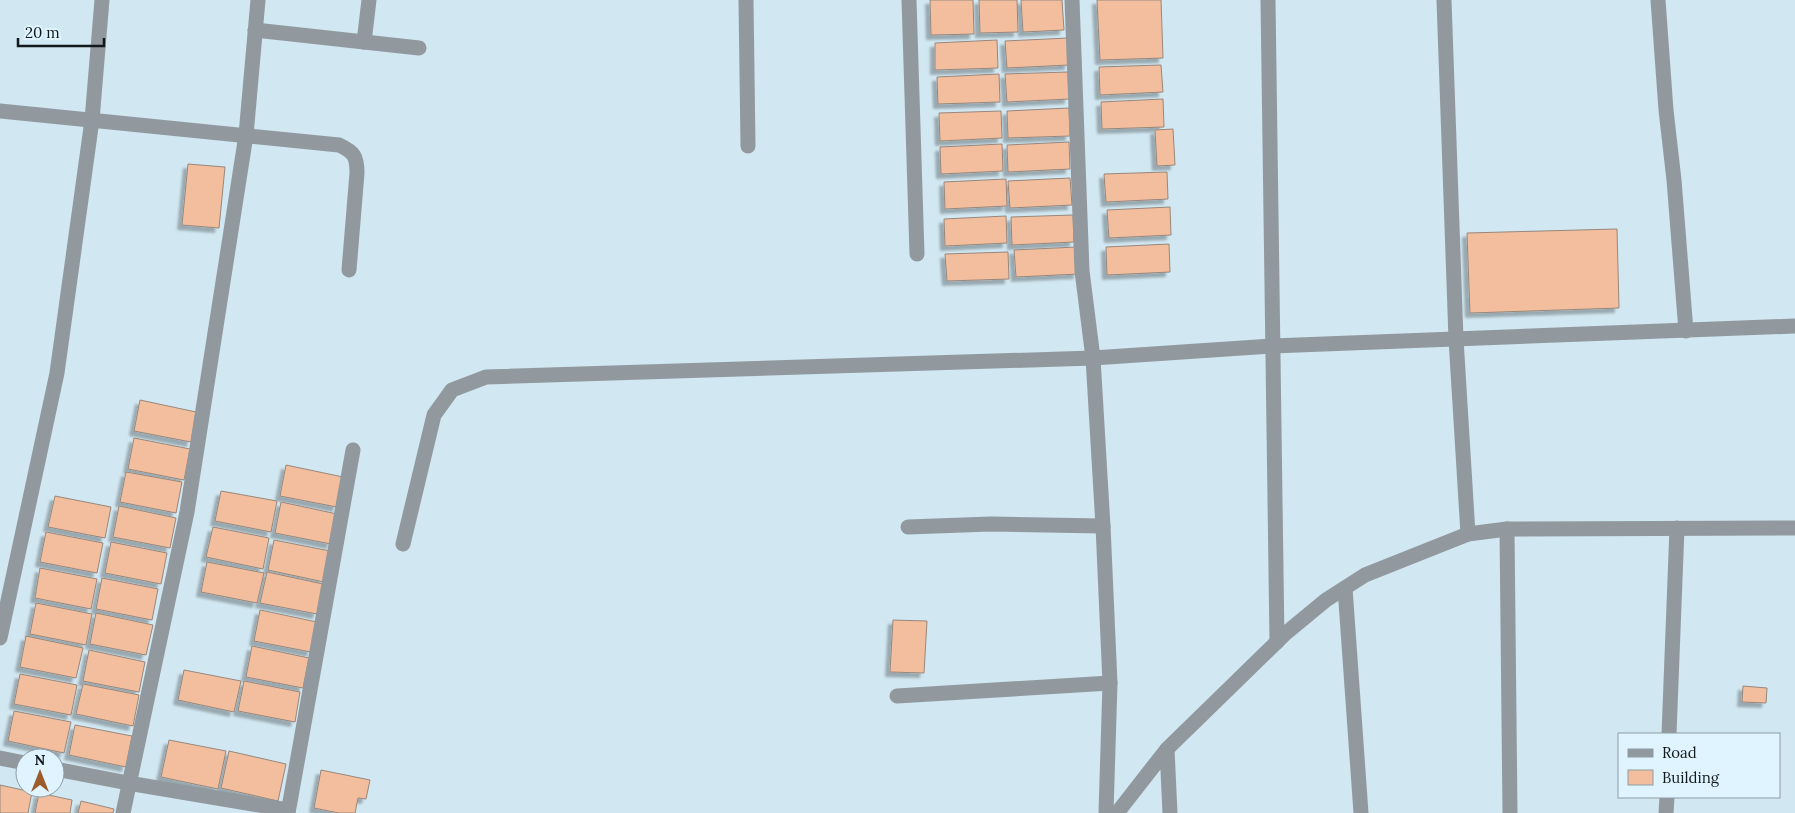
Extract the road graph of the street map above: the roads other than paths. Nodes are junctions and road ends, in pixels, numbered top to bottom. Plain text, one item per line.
1 (102, 0) edge
2 (258, 0) edge
3 (369, 0) edge
4 (746, 0) edge
5 (909, 0) edge
6 (1072, 0) edge
7 (1268, 0) edge
8 (1444, 0) edge
9 (1658, 0) edge
10 (255, 30) junction
11 (364, 42) junction
12 (419, 48) dead end
13 (0, 111) edge
14 (92, 120) junction
15 (246, 135) junction
16 (748, 146) dead end
17 (917, 254) dead end
18 (349, 270) dead end
19 (1795, 326) edge
20 (1686, 331) junction
21 (1456, 339) junction
22 (1272, 346) junction
23 (1093, 358) junction
24 (353, 450) dead end
25 (1103, 526) junction
26 (908, 527) dead end
27 (1677, 528) junction
28 (1795, 528) edge
29 (1506, 529) junction
30 (1468, 534) junction
31 (403, 544) dead end
32 (1345, 588) junction
33 (0, 638) edge
34 (1277, 642) junction
35 (1110, 683) junction
36 (897, 696) dead end
37 (1669, 733) edge
38 (1167, 749) junction
39 (0, 758) edge
40 (15, 761) edge
41 (65, 771) edge
42 (128, 783) junction
43 (1667, 798) edge
44 (288, 812) edge
45 (123, 813) edge
46 (1106, 813) edge
47 (1117, 813) edge
48 (1170, 813) edge
49 (1361, 813) edge
50 (1510, 813) edge
51 (1666, 813) edge

1 - 14 street
2 - 10 street
3 - 11 street
4 - 16 street
5 - 17 street
6 - 23 street
7 - 22 street
8 - 21 street
9 - 20 street
10 - 11 street
10 - 15 street
11 - 12 street
13 - 14 street
14 - 15 street
14 - 33 street
15 - 18 street
15 - 42 street
19 - 20 street
20 - 21 street
21 - 22 street
21 - 30 street
22 - 23 street
22 - 34 street
23 - 25 street
23 - 31 street
24 - 44 street
25 - 26 street
25 - 35 street
27 - 28 street
27 - 29 street
27 - 37 street
29 - 30 street
29 - 50 street
30 - 32 street
32 - 34 street
32 - 49 street
34 - 38 street
35 - 36 street
35 - 46 street
38 - 47 street
38 - 48 street
39 - 40 street
41 - 42 street
42 - 44 street
42 - 45 street
43 - 51 street

